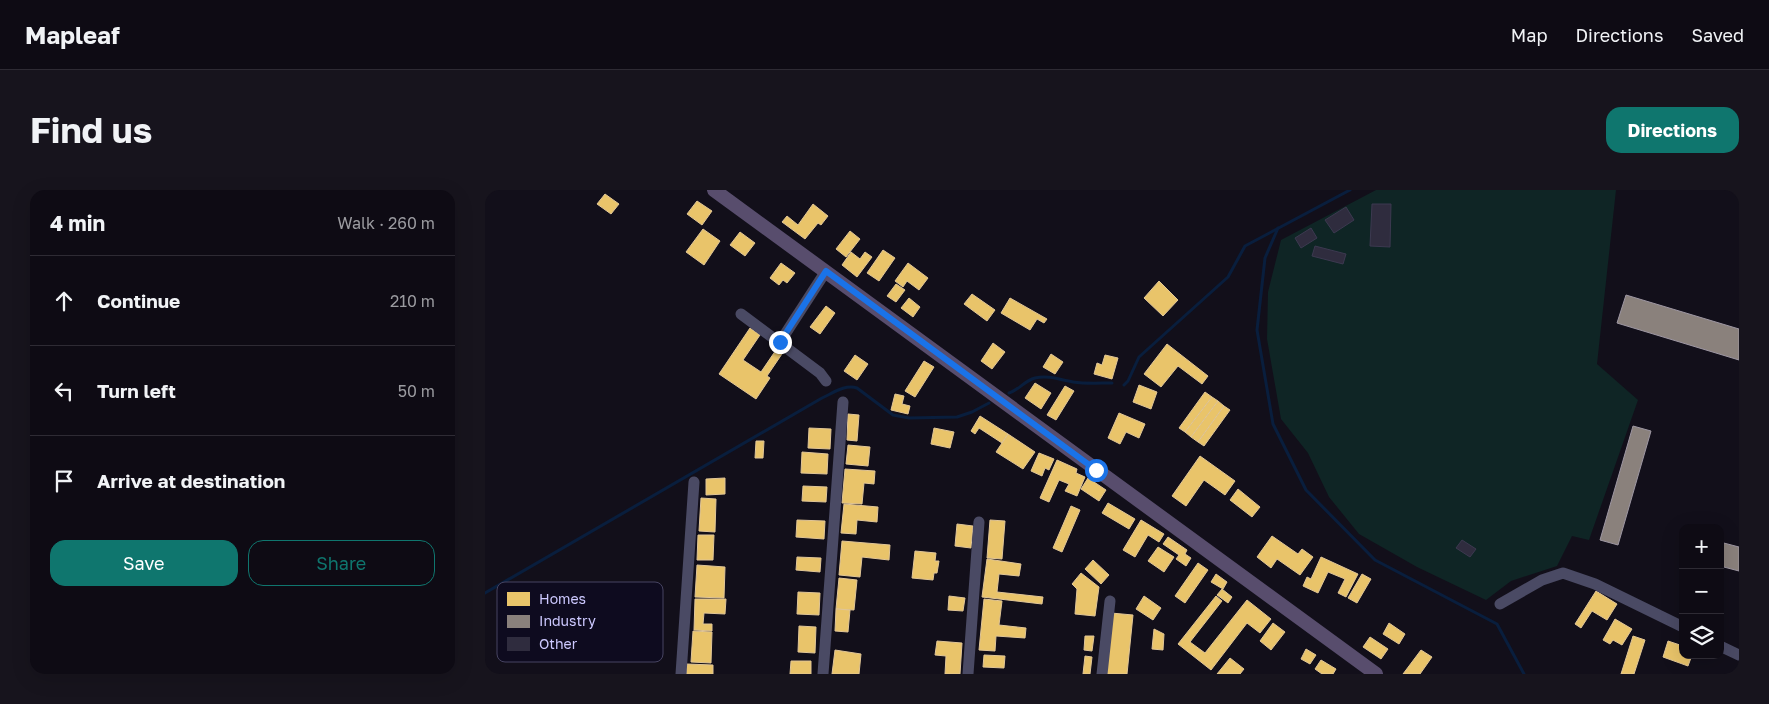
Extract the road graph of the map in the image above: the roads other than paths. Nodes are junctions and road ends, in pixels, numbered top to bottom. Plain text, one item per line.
1 (714, 190) edge
2 (826, 271) junction
3 (741, 314) dead end
4 (780, 342) junction
5 (826, 381) dead end
6 (843, 402) dead end
7 (694, 482) dead end
8 (979, 522) dead end
9 (1110, 601) dead end
10 (1500, 604) dead end
11 (1679, 625) edge
12 (1724, 648) edge
13 (1739, 655) edge
14 (681, 674) edge
15 (823, 674) edge
16 (968, 674) edge
17 (1102, 674) edge
18 (1376, 674) edge

1 - 2 main road
2 - 4 street
2 - 18 main road
3 - 4 street
4 - 5 street
6 - 15 street
7 - 14 street
8 - 16 street
9 - 17 street
10 - 11 street
12 - 13 street

